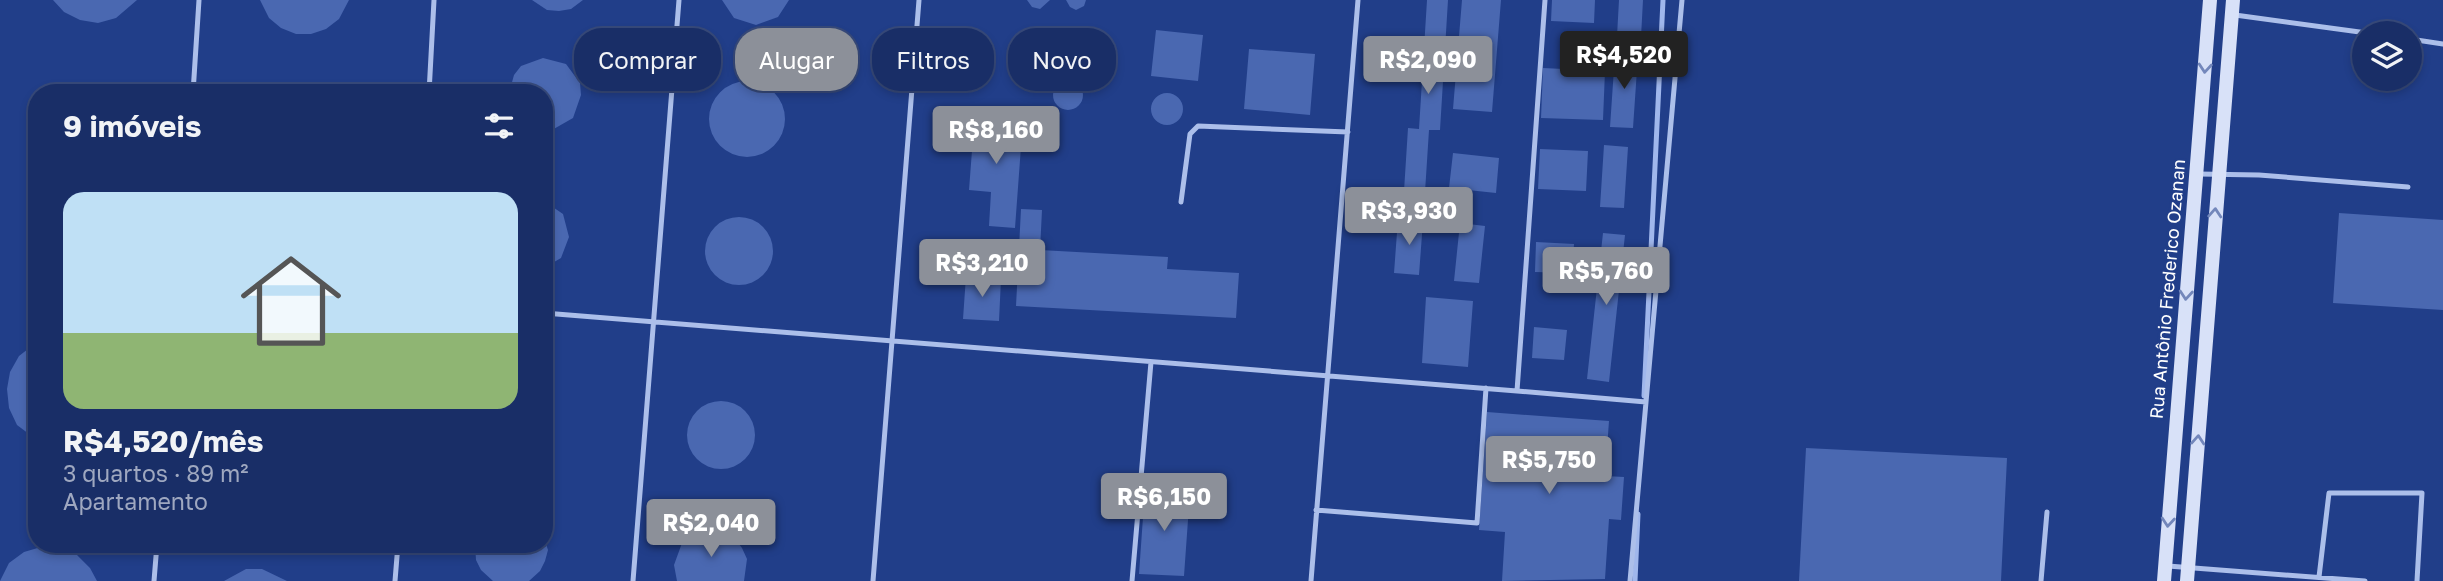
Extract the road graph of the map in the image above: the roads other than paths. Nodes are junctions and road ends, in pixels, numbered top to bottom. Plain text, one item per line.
1 (199, 0) edge
2 (434, 0) edge
3 (679, 0) edge
4 (919, 0) edge
5 (1358, 0) edge
6 (1545, 0) edge
7 (1682, 0) edge
8 (2210, 0) edge
9 (2232, 7) edge
10 (2352, 30) edge
11 (2422, 41) edge
12 (2443, 44) edge
13 (194, 84) edge
14 (429, 84) edge
15 (1348, 132) junction
16 (2196, 174) junction
17 (2218, 174) junction
18 (2408, 187) dead end
19 (1181, 202) dead end
20 (553, 314) edge
21 (653, 321) junction
22 (892, 340) junction
23 (1151, 362) junction
24 (1327, 374) junction
25 (1486, 388) junction
26 (1517, 391) junction
27 (1646, 402) junction
28 (1317, 510) junction
29 (2047, 512) dead end
30 (156, 553) edge
31 (397, 553) edge
32 (2164, 573) edge
33 (2188, 574) edge
34 (2319, 577) junction
35 (154, 581) edge
36 (395, 581) edge
37 (633, 581) edge
38 (873, 581) edge
39 (1132, 581) edge
40 (1311, 581) edge
41 (1630, 581) edge
42 (2041, 581) edge
43 (2365, 581) edge
44 (2417, 581) edge

1 - 13 lane
2 - 14 lane
3 - 21 lane
4 - 22 lane
5 - 15 lane
6 - 26 lane
7 - 27 lane
8 -> 16 main road, Rua Antônio Frederico Ozanan
9 - 10 lane
9 - 17 main road
11 - 12 lane
15 - 19 lane
15 - 24 lane
16 - 17 lane
16 -> 32 main road, Rua Antônio Frederico Ozanan
17 - 18 lane
33 -> 17 main road
20 - 21 lane
21 - 22 lane
21 - 37 lane
22 - 23 lane
22 - 38 lane
23 - 24 lane
23 - 39 lane
24 - 25 lane
24 - 28 lane
25 - 26 lane
25 - 28 lane
26 - 27 lane
27 - 41 lane
28 - 40 lane
29 - 42 lane
30 - 35 lane
31 - 36 lane
32 - 33 lane
33 - 34 lane
34 - 43 lane
34 - 44 lane

